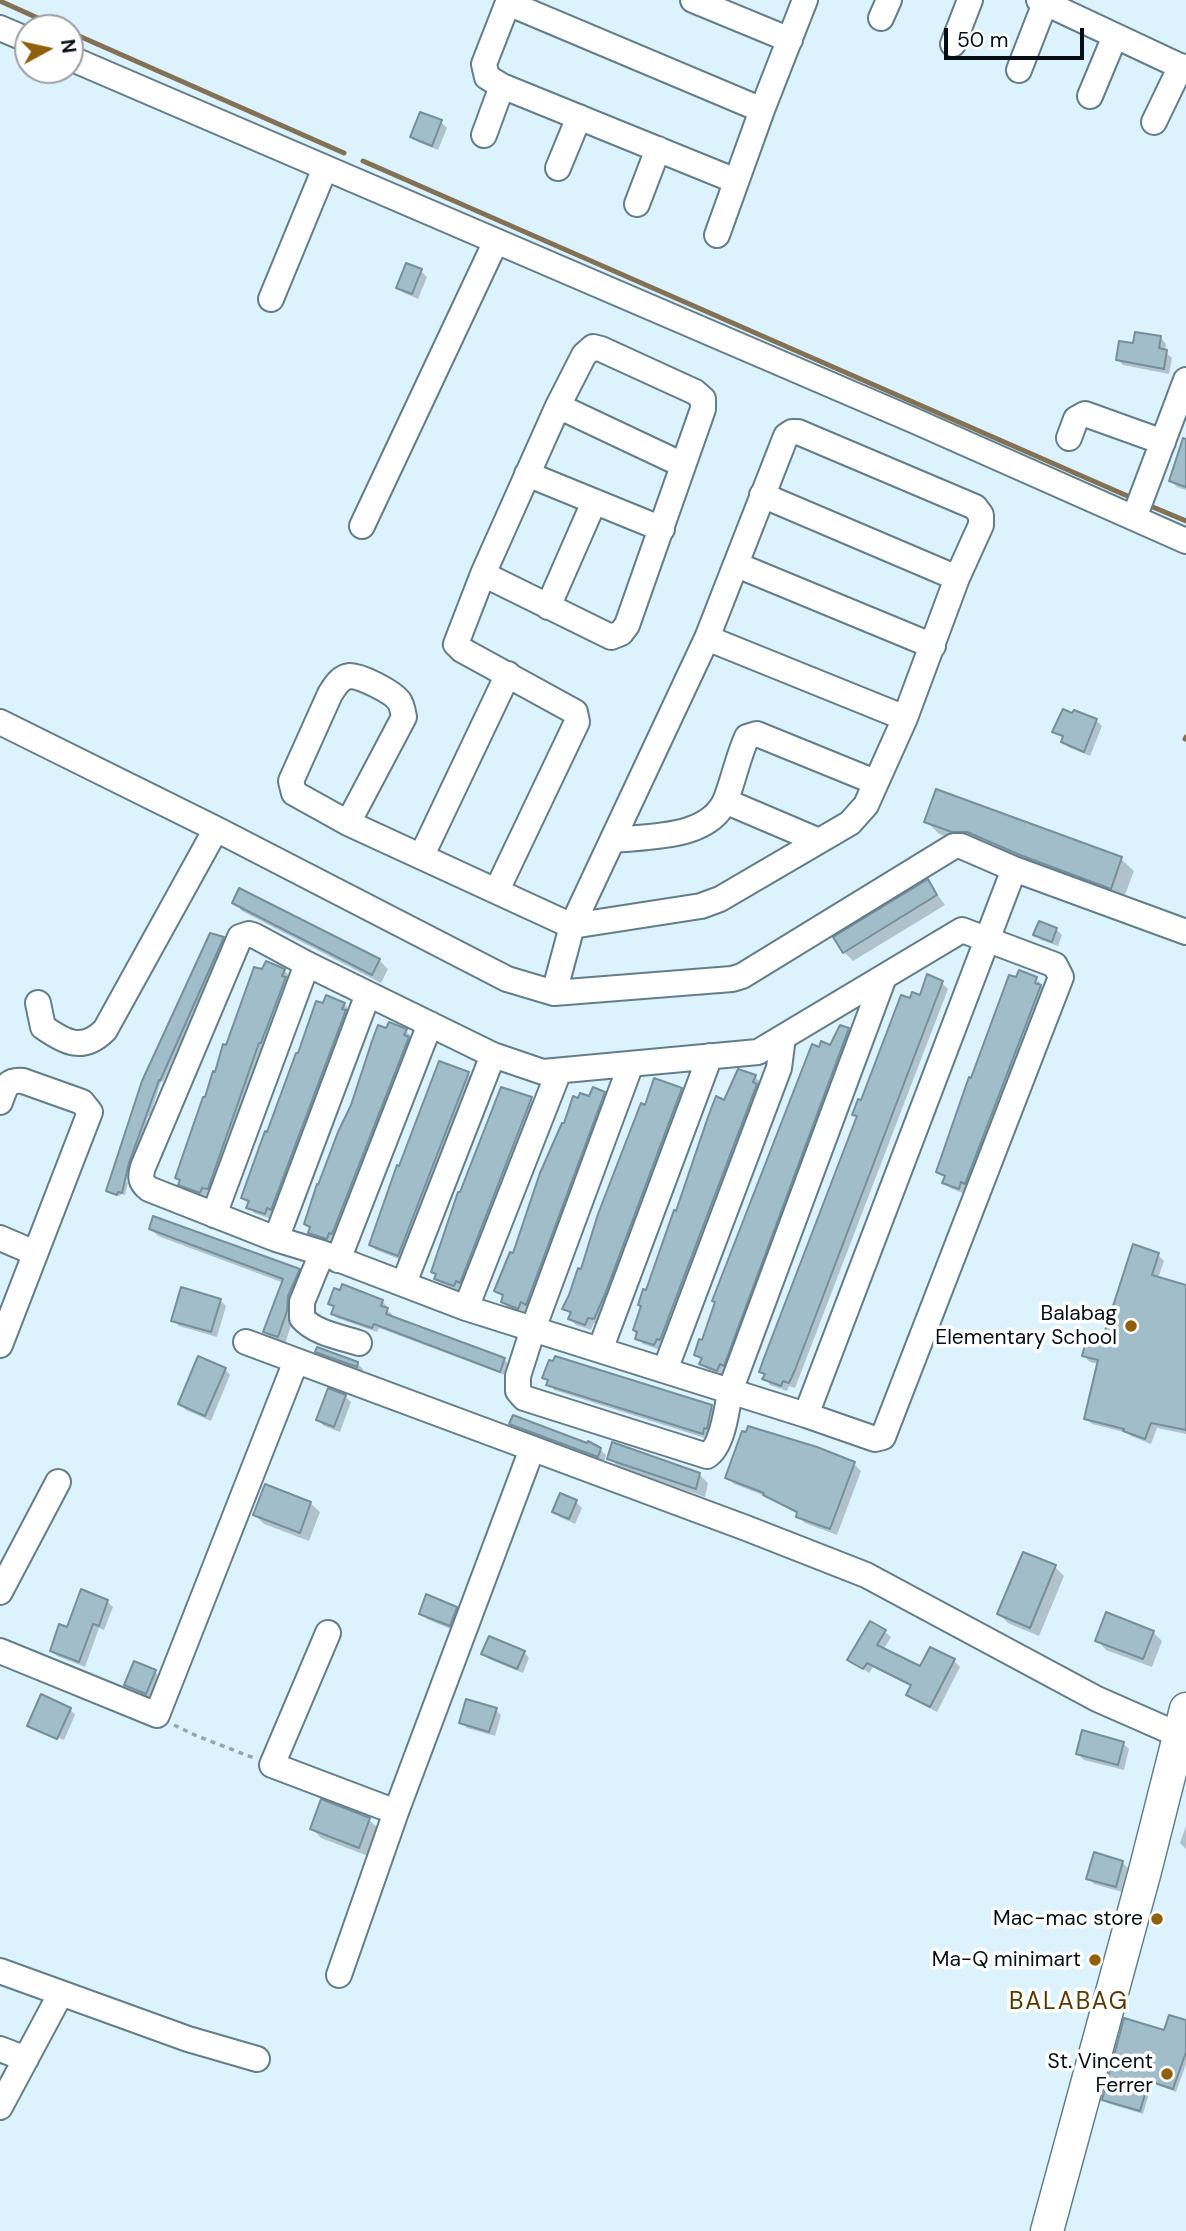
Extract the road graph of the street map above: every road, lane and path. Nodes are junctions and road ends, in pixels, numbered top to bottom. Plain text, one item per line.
1 (693, 0) edge
2 (806, 0) edge
3 (970, 0) edge
4 (1042, 1) edge
5 (508, 2) edge
6 (1115, 36) junction
7 (790, 40) junction
8 (953, 44) dead end
9 (84, 64) edge
10 (1183, 68) edge
11 (1019, 70) dead end
12 (502, 86) junction
13 (1090, 96) dead end
14 (762, 110) junction
15 (579, 117) junction
16 (1154, 122) dead end
17 (484, 135) dead end
18 (659, 149) junction
19 (325, 167) junction
20 (558, 168) dead end
21 (736, 181) junction
22 (637, 204) dead end
23 (717, 235) dead end
24 (496, 241) junction
25 (271, 299) dead end
26 (1186, 380) edge
27 (558, 406) junction
28 (1069, 438) dead end
29 (1163, 442) junction
30 (683, 465) junction
31 (527, 474) junction
32 (762, 495) junction
33 (594, 502) junction
34 (1134, 518) junction
35 (362, 526) dead end
36 (662, 529) junction
37 (1186, 541) edge
38 (737, 565) junction
39 (483, 573) junction
40 (957, 578) junction
41 (548, 607) junction
42 (707, 638) junction
43 (933, 646) junction
44 (508, 674) junction
45 (905, 718) junction
46 (0, 722) edge
47 (874, 782) junction
48 (725, 801) junction
49 (348, 823) junction
50 (216, 829) junction
51 (613, 839) junction
52 (819, 841) junction
53 (422, 855) junction
54 (1014, 869) junction
55 (497, 890) junction
56 (572, 926) junction
57 (1186, 932) edge
58 (987, 940) junction
59 (307, 964) junction
60 (884, 977) junction
61 (554, 993) junction
62 (368, 994) junction
63 (38, 1003) dead end
64 (430, 1024) junction
65 (783, 1037) junction
66 (493, 1055) junction
67 (710, 1056) junction
68 (631, 1064) junction
69 (559, 1071) junction
70 (0, 1102) edge
71 (214, 1215) junction
72 (0, 1238) edge
73 (276, 1239) junction
74 (35, 1253) junction
75 (330, 1257) junction
76 (404, 1283) junction
77 (466, 1308) junction
78 (533, 1329) junction
79 (246, 1342) dead end
80 (359, 1343) dead end
81 (0, 1345) edge
82 (600, 1350) junction
83 (296, 1361) junction
84 (665, 1370) junction
85 (730, 1391) junction
86 (806, 1415) junction
87 (532, 1449) junction
88 (58, 1482) dead end
89 (0, 1592) edge
90 (328, 1633) dead end
91 (0, 1651) edge
92 (157, 1716) junction
93 (1183, 1722) edge
94 (272, 1765) junction
95 (396, 1812) junction
96 (0, 1971) edge
97 (339, 1975) dead end
98 (61, 1993) junction
99 (0, 2049) edge
100 (26, 2059) junction
101 (257, 2059) dead end
102 (0, 2107) edge
103 (1047, 2231) edge

1 - 7 street
2 - 7 street
3 - 8 street
4 - 6 street
4 - 11 street
5 - 12 street
5 - 14 street
6 - 10 street
6 - 13 street
7 - 14 street
9 - 19 street
10 - 16 street
12 - 15 street
12 - 17 street
14 - 21 street
15 - 18 street
15 - 20 street
18 - 21 street
18 - 22 street
19 - 24 street
19 - 25 street
21 - 23 street
24 - 34 street
24 - 35 street
26 - 29 street
27 - 30 street
27 - 30 street
27 - 31 street
28 - 29 street
29 - 34 street
30 - 36 street
31 - 33 street
31 - 39 street
32 - 38 street
32 - 40 street
32 - 40 street
33 - 36 street
33 - 41 street
34 - 37 street
36 - 41 street
38 - 42 street
38 - 43 street
39 - 41 street
39 - 44 street
40 - 43 street
42 - 45 street
42 - 51 street
43 - 45 street
44 - 53 street
44 - 55 street
45 - 47 street
46 - 50 street
47 - 48 street
47 - 52 street
48 - 51 street
48 - 52 street
49 - 49 street
49 - 53 street
50 - 61 street
50 - 63 street
51 - 56 street
52 - 56 street
53 - 55 street
54 - 57 street
54 - 58 street
54 - 61 street
55 - 56 street
56 - 61 street
58 - 60 street
58 - 86 street
58 - 86 street
59 - 62 street
59 - 71 street
59 - 71 street
60 - 65 street
60 - 85 street
62 - 64 street
62 - 73 street
64 - 66 street
64 - 75 street
65 - 67 street
65 - 84 street
66 - 69 street
66 - 76 street
67 - 68 street
67 - 82 street
68 - 69 street
68 - 78 street
69 - 77 street
70 - 74 street
71 - 73 street
72 - 74 street
73 - 75 street
74 - 81 street
75 - 76 street
75 - 80 street
76 - 77 street
77 - 78 street
78 - 82 street
78 - 85 street
79 - 83 street
82 - 84 street
83 - 87 street
83 - 92 street
84 - 85 street
85 - 86 street
87 - 93 street
87 - 95 street
88 - 89 street
90 - 94 street
91 - 92 street
92 - 94 path
93 - 103 main road
94 - 95 street
95 - 97 street
96 - 98 street
98 - 100 street
98 - 101 street
99 - 100 street
100 - 102 street

